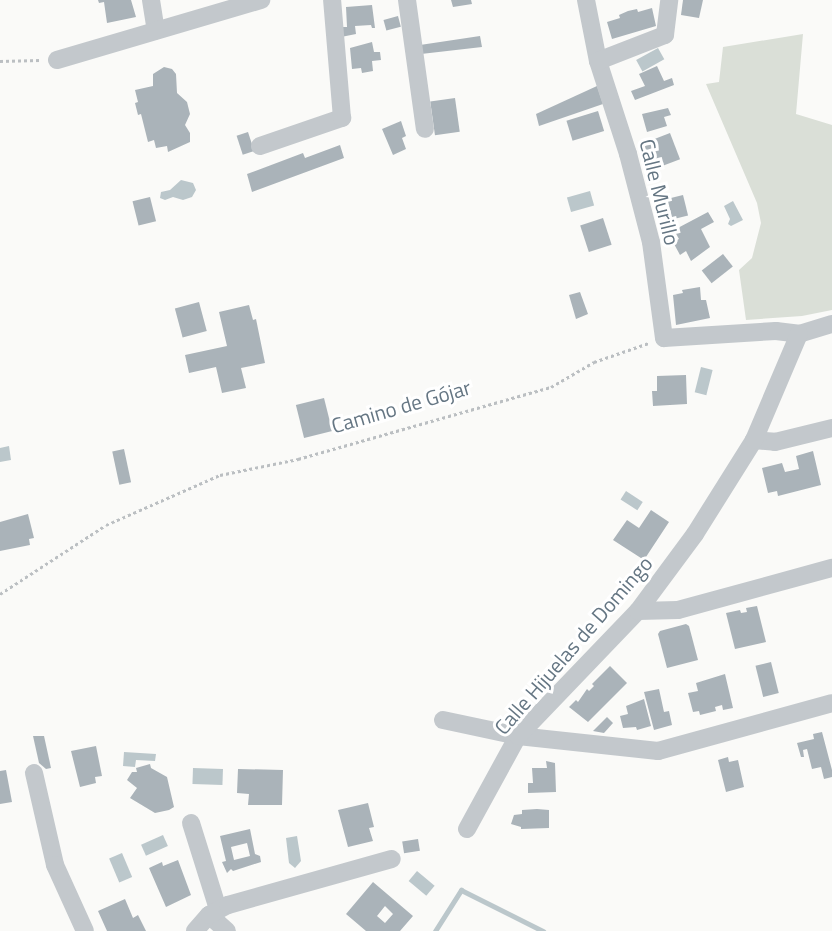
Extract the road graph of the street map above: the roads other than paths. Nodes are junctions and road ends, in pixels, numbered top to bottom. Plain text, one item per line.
1 (151, 0) edge
2 (261, 0) edge
3 (332, 0) edge
4 (407, 0) edge
5 (586, 0) edge
6 (669, 0) edge
7 (156, 31) junction
8 (57, 60) road end
9 (598, 61) junction
10 (425, 129) dead end
11 (260, 146) dead end
12 (832, 324) edge
13 (799, 334) junction
14 (832, 428) edge
15 (754, 440) junction
16 (832, 568) edge
17 (638, 610) junction
18 (832, 703) edge
19 (443, 720) dead end
20 (518, 736) junction
21 (34, 772) dead end
22 (191, 823) dead end
23 (468, 829) dead end
24 (392, 859) dead end
25 (213, 912) junction
26 (85, 931) edge
27 (195, 931) edge
28 (227, 931) edge

1 - 7 street
2 - 7 street
3 - 11 street
4 - 10 street
5 - 9 street, Calle Murillo
6 - 9 street
7 - 8 street
9 - 13 street, Calle Murillo
12 - 13 street
13 - 15 street, Calle Hijuelas de Domingo
14 - 15 street
15 - 17 street, Calle Hijuelas de Domingo
16 - 17 street
17 - 20 street, Calle Hijuelas de Domingo
18 - 20 street
19 - 20 street
20 - 23 street, Calle Hijuelas de Domingo
21 - 26 street
22 - 25 street
24 - 25 street
25 - 27 street
25 - 28 street

